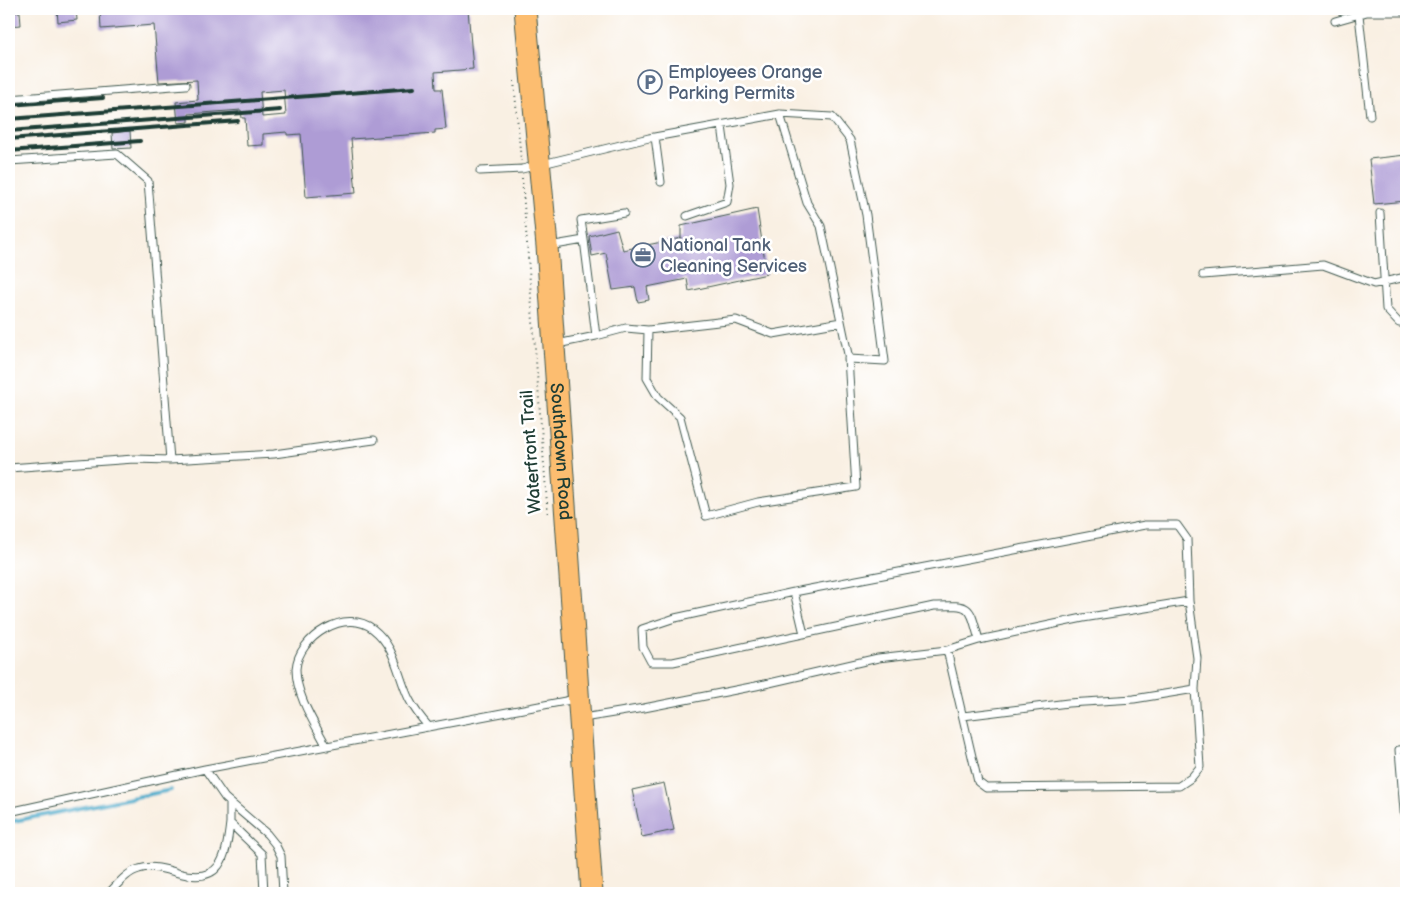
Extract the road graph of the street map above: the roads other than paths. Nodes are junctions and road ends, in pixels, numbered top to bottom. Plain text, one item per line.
1 (525, 9) edge
2 (1406, 12) edge
3 (1359, 14) junction
4 (1335, 21) dead end
5 (186, 86) dead end
6 (9, 99) edge
7 (780, 114) junction
8 (1370, 116) dead end
9 (722, 126) junction
10 (655, 137) junction
11 (9, 161) edge
12 (531, 166) junction
13 (480, 171) dead end
14 (661, 182) dead end
15 (624, 213) dead end
16 (1380, 213) dead end
17 (687, 216) dead end
18 (584, 240) junction
19 (547, 246) junction
20 (1203, 275) dead end
21 (1406, 277) edge
22 (1386, 282) junction
23 (841, 322) junction
24 (1406, 323) edge
25 (648, 330) junction
26 (596, 336) junction
27 (554, 344) junction
28 (848, 358) junction
29 (374, 440) dead end
30 (170, 460) junction
31 (9, 468) edge
32 (794, 592) junction
33 (1190, 601) junction
34 (804, 634) junction
35 (979, 640) junction
36 (947, 650) junction
37 (1195, 689) junction
38 (579, 708) junction
39 (964, 716) junction
40 (429, 727) junction
41 (326, 747) junction
42 (1406, 749) edge
43 (205, 770) junction
44 (230, 803) junction
45 (9, 812) edge
46 (230, 823) junction
47 (1406, 836) edge
48 (110, 893) edge
49 (264, 893) edge
50 (284, 893) edge
51 (592, 893) edge

1 - 12 main road, Southdown Road
2 - 3 lane
3 - 4 lane
3 - 8 lane
5 - 6 lane
7 - 9 lane
7 - 23 lane
7 - 28 lane
9 - 10 lane
9 - 17 lane
10 - 12 lane
10 - 14 lane
11 - 30 lane
12 - 13 lane
12 - 19 main road, Southdown Road
15 - 18 lane
16 - 22 lane
18 - 19 lane
18 - 26 lane
19 - 27 main road, Southdown Road
20 - 22 lane
21 - 22 lane
22 - 24 lane
23 - 25 lane
23 - 28 lane
25 - 26 lane
25 - 28 lane
26 - 27 lane
27 - 38 main road, Southdown Road
29 - 30 lane
30 - 31 lane
32 - 33 lane
32 - 34 lane
32 - 34 lane
33 - 35 lane
33 - 37 lane
34 - 35 lane
35 - 36 lane
36 - 38 lane
36 - 39 lane
37 - 39 lane
37 - 39 lane
38 - 40 lane
38 - 51 main road, Southdown Road
40 - 41 lane
40 - 41 lane
41 - 43 lane
42 - 47 lane
43 - 44 lane
43 - 45 lane
44 - 46 lane
44 - 50 lane
46 - 48 lane
46 - 49 lane

